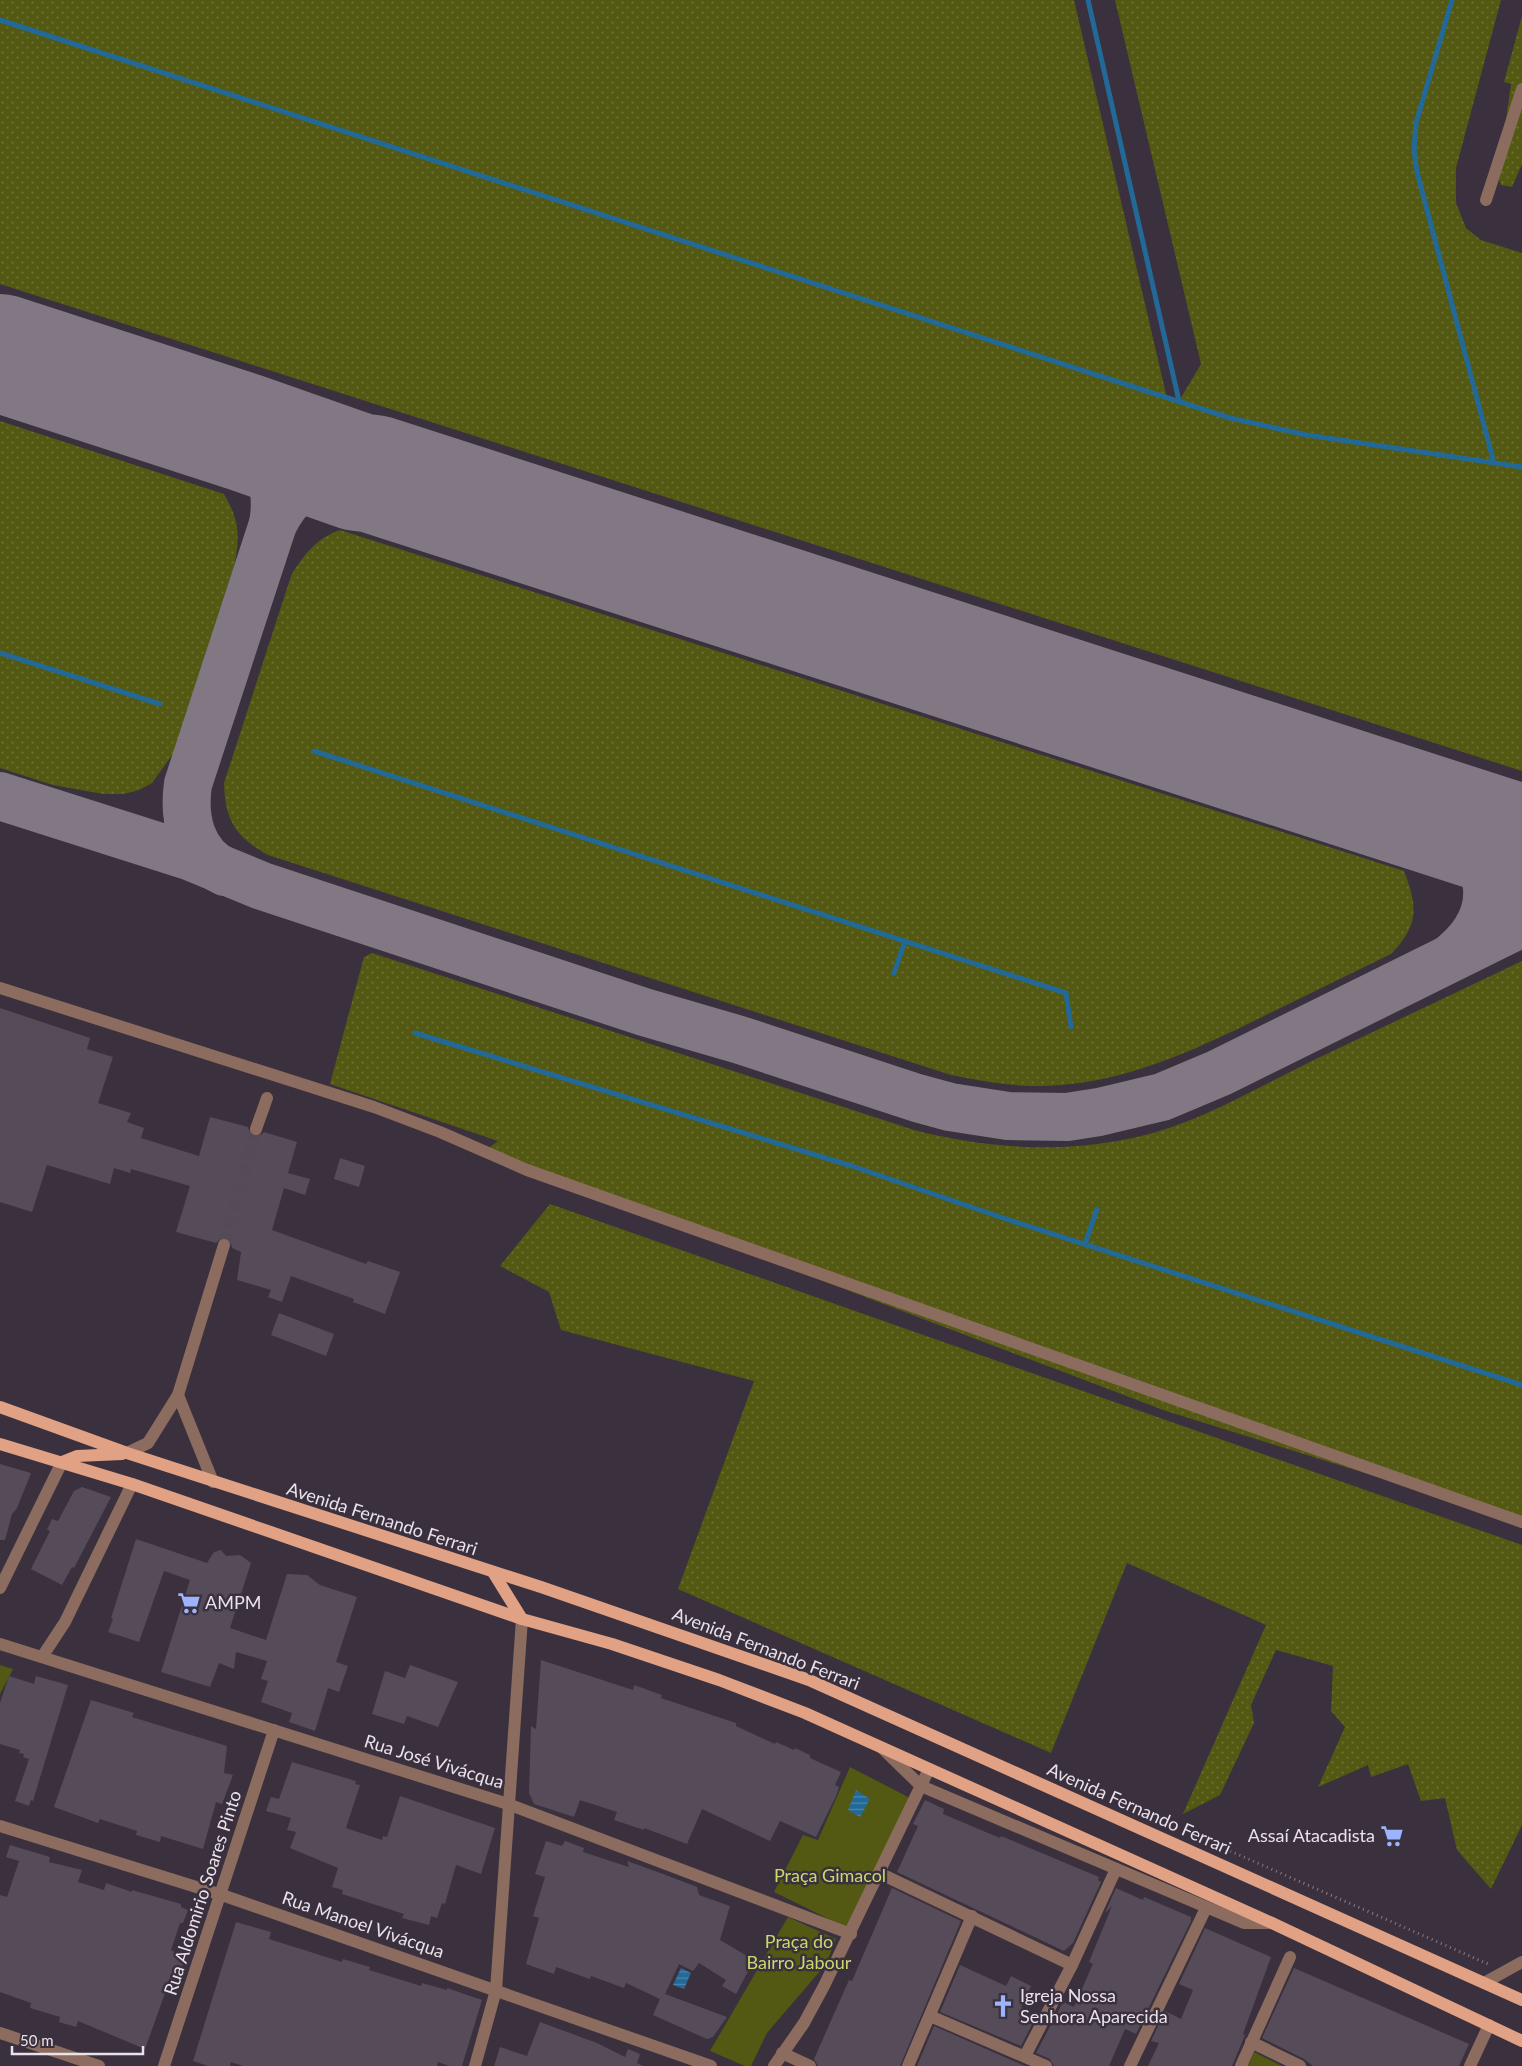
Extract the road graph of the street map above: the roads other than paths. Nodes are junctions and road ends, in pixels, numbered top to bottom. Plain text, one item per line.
1 (1522, 89) edge
2 (1486, 200) dead end
3 (0, 988) edge
4 (267, 1098) dead end
5 (256, 1129) tunnel mouth
6 (224, 1245) tunnel mouth
7 (178, 1395) junction
8 (0, 1408) edge
9 (0, 1444) edge
10 (126, 1454) junction
11 (62, 1462) junction
12 (213, 1482) junction
13 (132, 1484) junction
14 (1522, 1522) edge
15 (493, 1572) junction
16 (0, 1588) edge
17 (522, 1619) junction
18 (0, 1644) edge
19 (42, 1657) junction
20 (274, 1730) junction
21 (882, 1748) junction
22 (929, 1769) junction
23 (921, 1786) junction
24 (508, 1804) junction
25 (0, 1826) edge
26 (1116, 1868) junction
27 (879, 1873) junction
28 (222, 1895) junction
29 (1206, 1908) junction
30 (972, 1916) junction
31 (1272, 1922) junction
32 (851, 1934) junction
33 (1290, 1957) dead end
34 (1522, 1962) edge
35 (1072, 1965) junction
36 (1484, 1983) junction
37 (496, 1990) junction
38 (1522, 2000) edge
39 (930, 2016) junction
40 (1489, 2025) junction
41 (0, 2033) edge
42 (1522, 2041) edge
43 (1251, 2042) junction
44 (782, 2053) junction
45 (1025, 2056) junction
46 (690, 2062) edge
47 (99, 2066) edge
48 (164, 2066) edge
49 (475, 2066) edge
50 (711, 2066) edge
51 (774, 2066) edge
52 (810, 2066) edge
53 (908, 2066) edge
54 (1046, 2066) edge
55 (1130, 2066) edge
56 (1241, 2066) edge
57 (1300, 2066) edge
58 (1470, 2066) edge

1 - 2 street
3 - 14 street
4 - 5 street
6 - 7 street
7 - 10 street
7 - 12 street
8 - 10 main road, Avenida Fernando Ferrari
9 - 11 main road
10 - 11 main road
10 - 12 main road, Avenida Fernando Ferrari
11 - 13 main road
11 - 16 street
12 - 15 main road, Avenida Fernando Ferrari
13 - 17 main road
13 - 19 street
15 - 17 main road
15 - 36 main road, Avenida Fernando Ferrari
17 - 21 main road
17 - 24 street
18 - 19 street, Rua José Vivácqua
19 - 20 street, Rua José Vivácqua
20 - 24 street, Rua José Vivácqua
20 - 28 street, Rua Aldomirio Soares Pinto
21 - 22 main road
21 - 23 street
22 - 23 street
22 - 31 main road
23 - 26 street
23 - 27 street
24 - 32 street, Rua José Vivácqua
24 - 37 street
25 - 28 street, Rua Manoel Vivácqua
26 - 29 street
26 - 35 street
27 - 30 street
27 - 32 street
28 - 37 street, Rua Manoel Vivácqua
28 - 48 street, Rua Aldomirio Soares Pinto
29 - 31 street
29 - 55 street
30 - 35 street
30 - 39 street
31 - 40 main road
32 - 44 street
33 - 43 street
34 - 36 street
35 - 45 street
36 - 38 main road, Avenida Fernando Ferrari
37 - 46 street, Rua Manoel Vivácqua
37 - 49 street
39 - 45 street
39 - 53 street
40 - 42 main road
40 - 58 street
41 - 47 street
43 - 56 street
43 - 57 street
44 - 51 street
44 - 52 street
45 - 54 street
46 - 50 street, Rua Manoel Vivácqua

